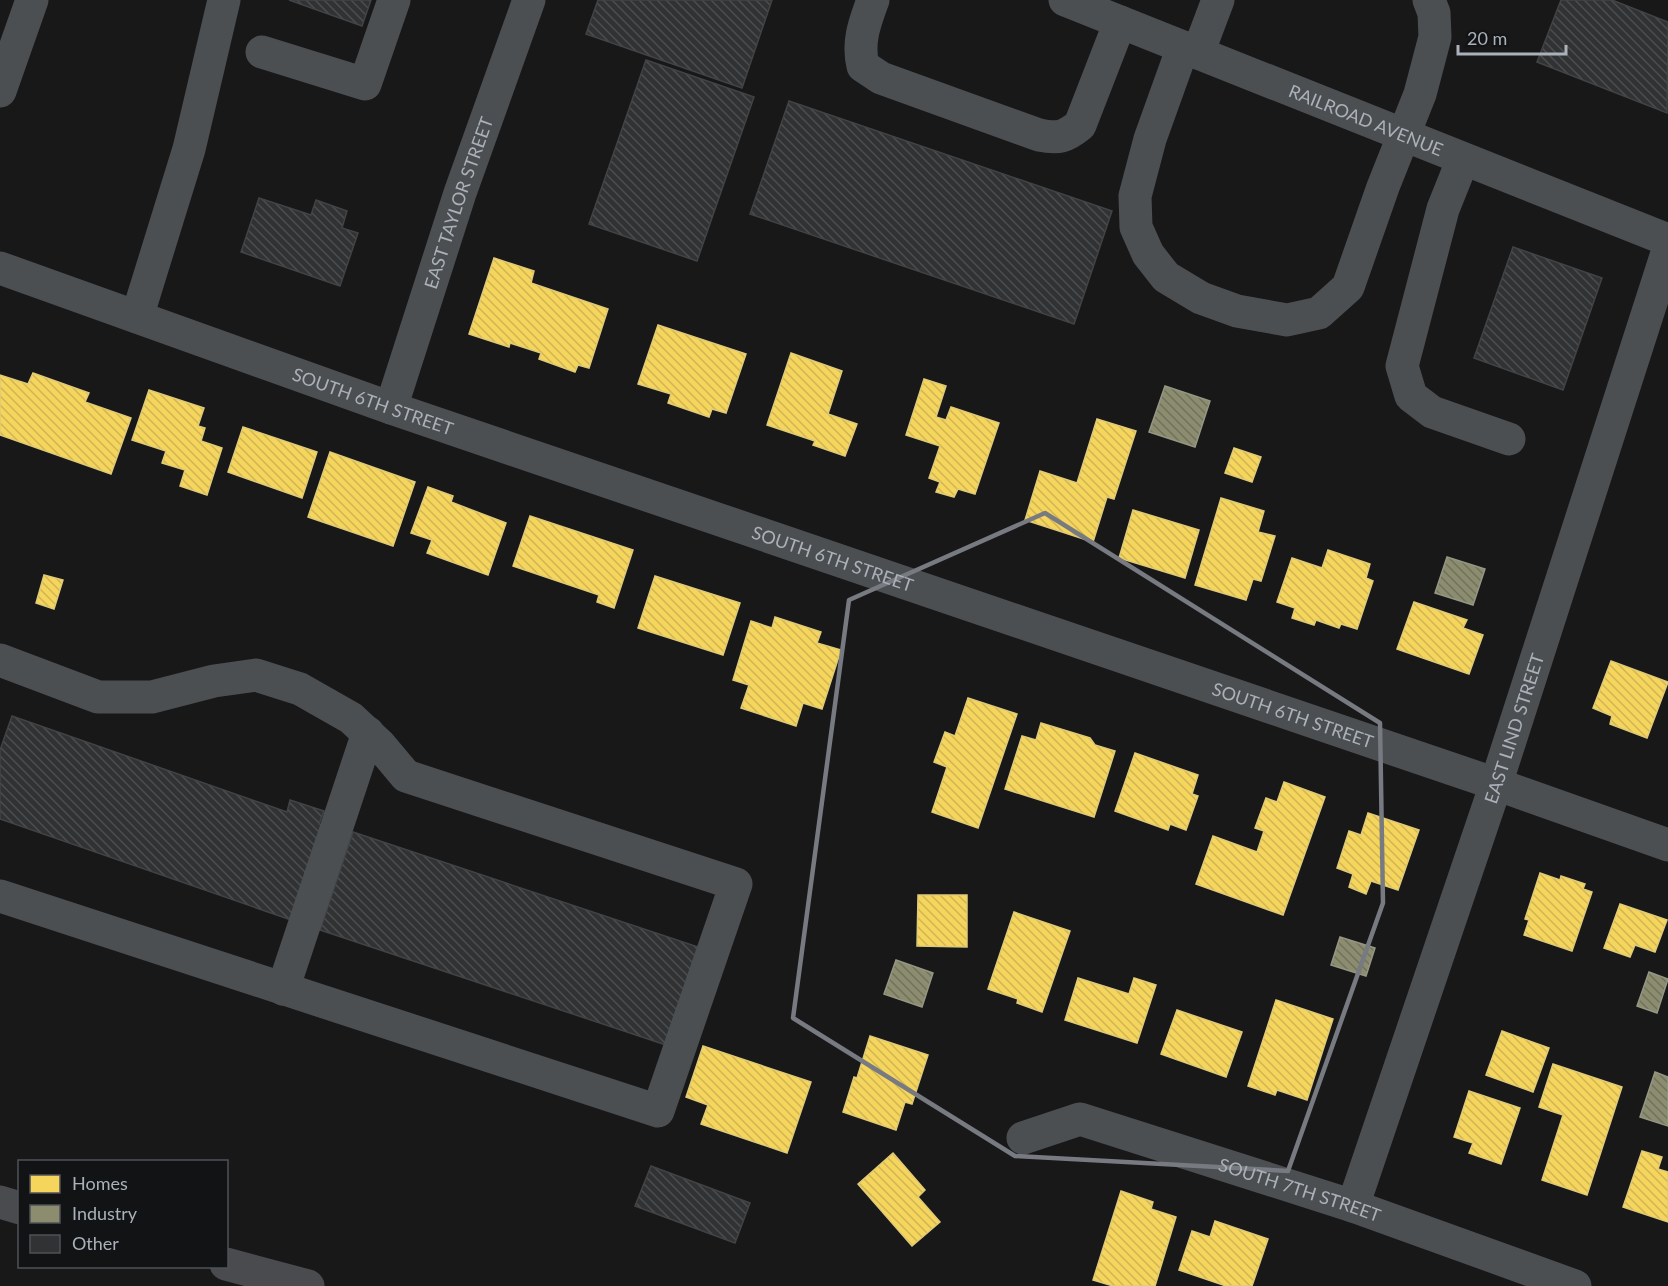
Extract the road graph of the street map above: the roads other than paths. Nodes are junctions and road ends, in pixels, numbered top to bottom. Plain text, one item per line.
1 (32, 0) edge
2 (224, 0) edge
3 (394, 0) edge
4 (529, 0) edge
5 (873, 0) edge
6 (1218, 0) edge
7 (1429, 0) edge
8 (1071, 1) edge
9 (1120, 22) junction
10 (1191, 50) junction
11 (262, 52) dead end
12 (0, 92) edge
13 (1403, 135) junction
14 (1463, 159) junction
15 (1668, 240) edge
16 (1668, 250) edge
17 (0, 268) edge
18 (137, 317) junction
19 (391, 408) junction
20 (1509, 439) dead end
21 (0, 660) edge
22 (368, 733) junction
23 (1496, 784) junction
24 (1668, 845) edge
25 (0, 896) edge
26 (283, 989) junction
27 (1023, 1138) dead end
28 (0, 1203) edge
29 (1353, 1206) junction
30 (18, 1208) edge
31 (228, 1265) edge
32 (308, 1286) edge
33 (1575, 1286) edge

1 - 12 street
2 - 18 street
3 - 11 street
4 - 19 street, EAST TAYLOR STREET
5 - 9 street
6 - 10 street
7 - 13 street
8 - 9 street, RAILROAD AVENUE
9 - 10 street, RAILROAD AVENUE
10 - 13 street, RAILROAD AVENUE
10 - 13 street
13 - 14 street, RAILROAD AVENUE
14 - 15 street, RAILROAD AVENUE
14 - 20 street
16 - 23 street, EAST LIND STREET
17 - 18 street, SOUTH 6TH STREET
18 - 19 street, SOUTH 6TH STREET
19 - 23 street, SOUTH 6TH STREET
21 - 22 street
22 - 26 street
22 - 26 street
23 - 24 street, SOUTH 6TH STREET
23 - 29 street, EAST LIND STREET
25 - 26 street
27 - 29 street, SOUTH 7TH STREET
28 - 30 highway
29 - 33 street, SOUTH 7TH STREET
31 - 32 highway

